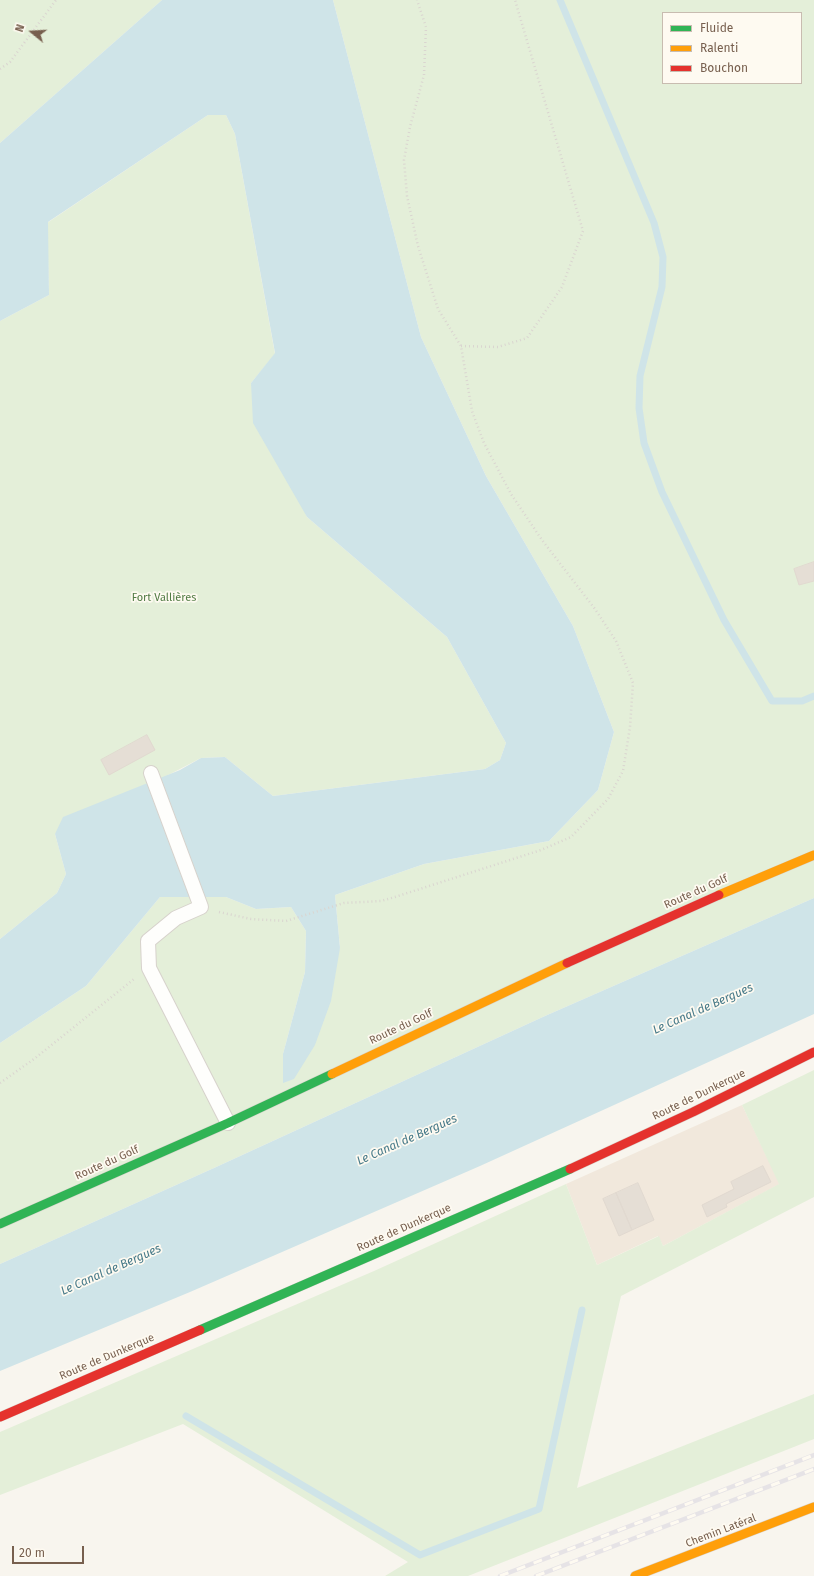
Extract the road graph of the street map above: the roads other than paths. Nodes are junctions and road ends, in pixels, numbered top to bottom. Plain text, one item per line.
1 (151, 773) dead end
2 (814, 855) edge
3 (814, 1052) edge
4 (228, 1122) junction
5 (0, 1224) edge
6 (0, 1417) edge
7 (814, 1507) edge
8 (635, 1576) edge

1 - 4 lane
2 - 4 street, Route du Golf
3 - 6 street, Route de Dunkerque
4 - 5 street, Route du Golf
7 - 8 street, Chemin Latéral

